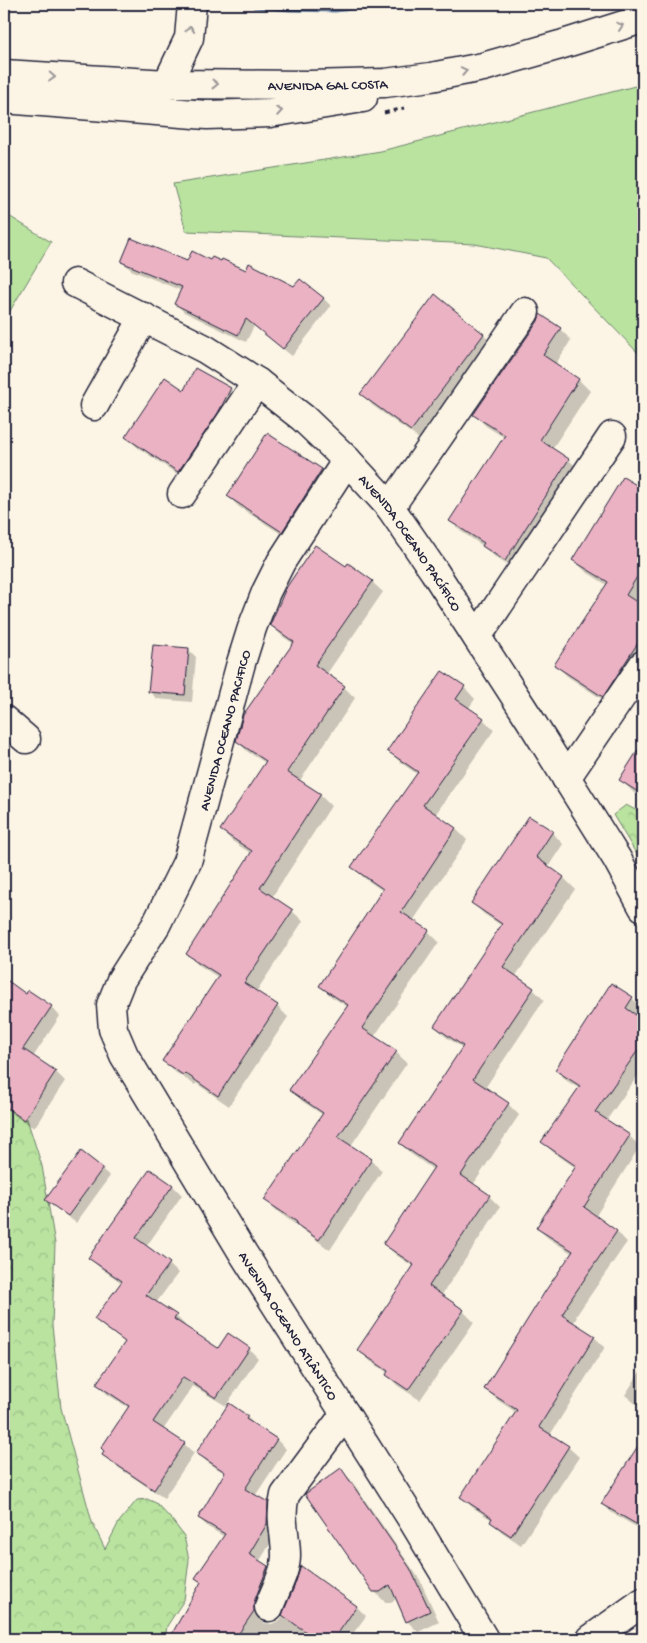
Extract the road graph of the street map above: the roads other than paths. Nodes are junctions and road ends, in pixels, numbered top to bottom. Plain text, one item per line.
1 (192, 4) edge
2 (643, 16) edge
3 (4, 74) edge
4 (431, 77) junction
5 (167, 84) junction
6 (4, 99) edge
7 (114, 108) junction
8 (75, 283) dead end
9 (525, 312) dead end
10 (144, 317) junction
11 (257, 382) junction
12 (94, 406) dead end
13 (612, 436) dead end
14 (347, 460) junction
15 (182, 494) dead end
16 (390, 507) junction
17 (477, 637) junction
18 (643, 665) edge
19 (4, 720) edge
20 (26, 739) dead end
21 (566, 778) junction
22 (643, 907) edge
23 (111, 1005) joint
24 (345, 1414) junction
25 (643, 1602) edge
26 (269, 1608) dead end
27 (484, 1639) edge
28 (591, 1639) edge

5 -> 1 street
4 -> 2 street, AVENIDA GAL COSTA
3 -> 5 street, AVENIDA GAL COSTA
5 -> 4 street, AVENIDA GAL COSTA
7 -> 4 street
5 - 7 street
6 - 7 street
8 - 10 street, AVENIDA OCEANO PACÍFICO
9 - 16 street
10 - 11 street, AVENIDA OCEANO PACÍFICO
10 - 12 street
11 - 14 street, AVENIDA OCEANO PACÍFICO
11 - 15 street
13 - 17 street
14 - 16 street, AVENIDA OCEANO PACÍFICO
14 - 23 street, AVENIDA OCEANO PACIFICO
16 - 17 street, AVENIDA OCEANO PACÍFICO
17 - 21 street, AVENIDA OCEANO PACÍFICO
18 - 21 street
19 - 20 street
21 - 22 street, AVENIDA OCEANO PACÍFICO
23 - 24 street, AVENIDA OCEANO ATLÂNTICO
24 - 26 street
24 - 27 street, AVENIDA OCEANO ATLÂNTICO
25 - 28 street

